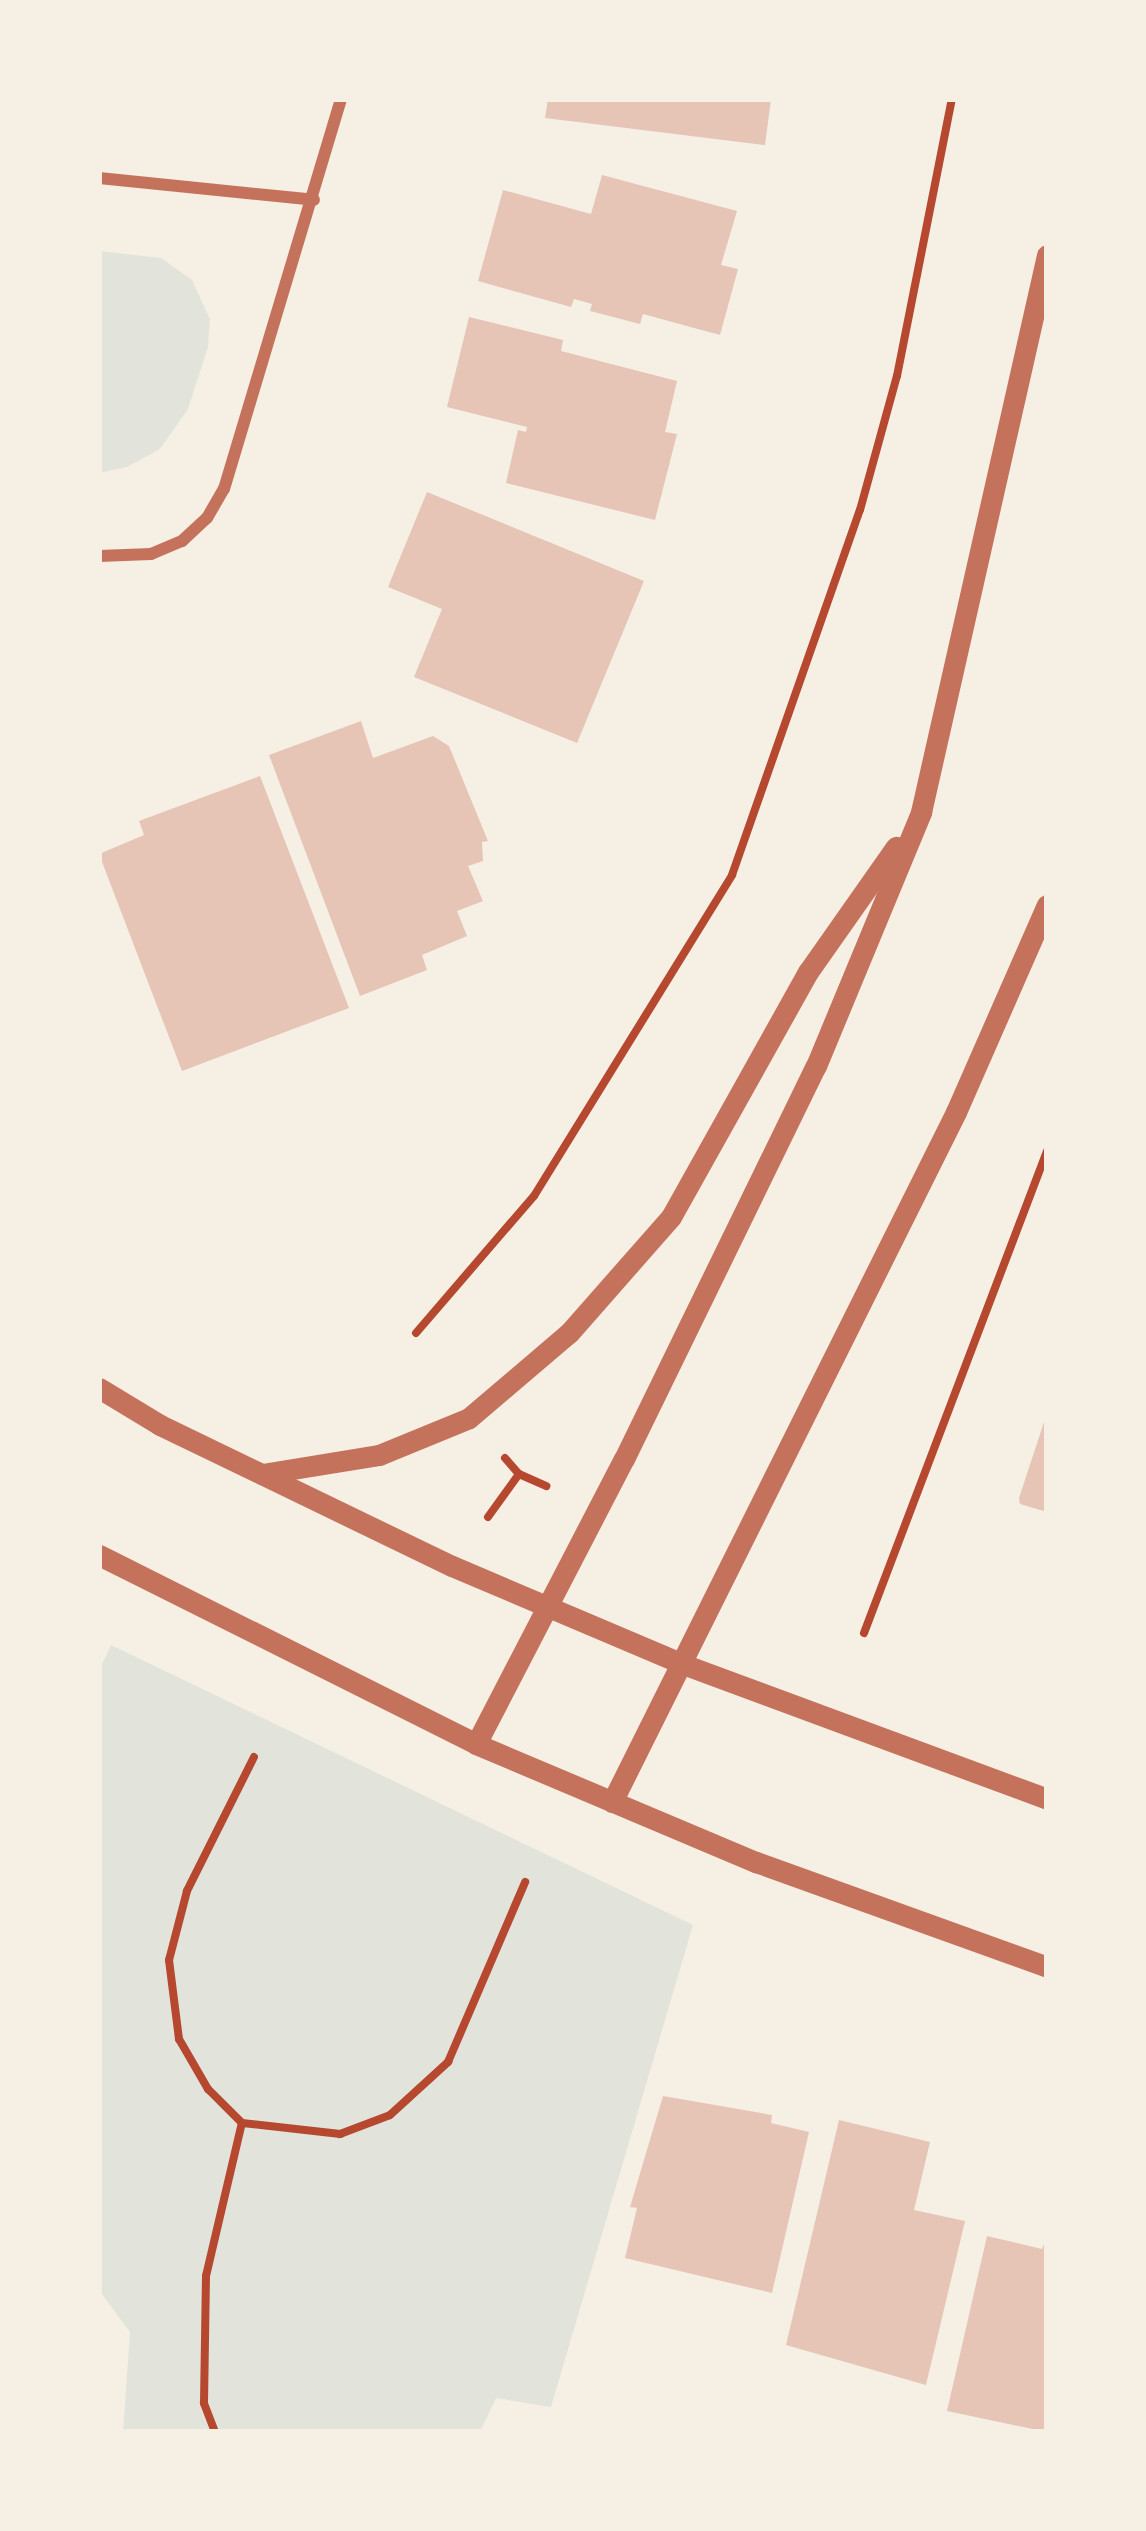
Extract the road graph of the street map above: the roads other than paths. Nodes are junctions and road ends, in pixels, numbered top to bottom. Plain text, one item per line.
1 (341, 99) edge
2 (99, 178) edge
3 (314, 200) junction
4 (1047, 255) edge
5 (99, 556) edge
6 (921, 812) junction
7 (1047, 905) edge
8 (99, 1388) edge
9 (260, 1474) junction
10 (99, 1555) edge
11 (545, 1606) junction
12 (680, 1663) junction
13 (476, 1744) junction
14 (1047, 1799) edge
15 (612, 1802) junction
16 (1047, 1967) edge

1 - 3 street
2 - 3 street
3 - 5 street
4 - 6 street
6 - 9 street
6 - 11 street
7 - 12 street
8 - 9 street
9 - 11 street
10 - 13 street
11 - 12 street
11 - 13 street
12 - 14 street
12 - 15 street
13 - 15 street
15 - 16 street

